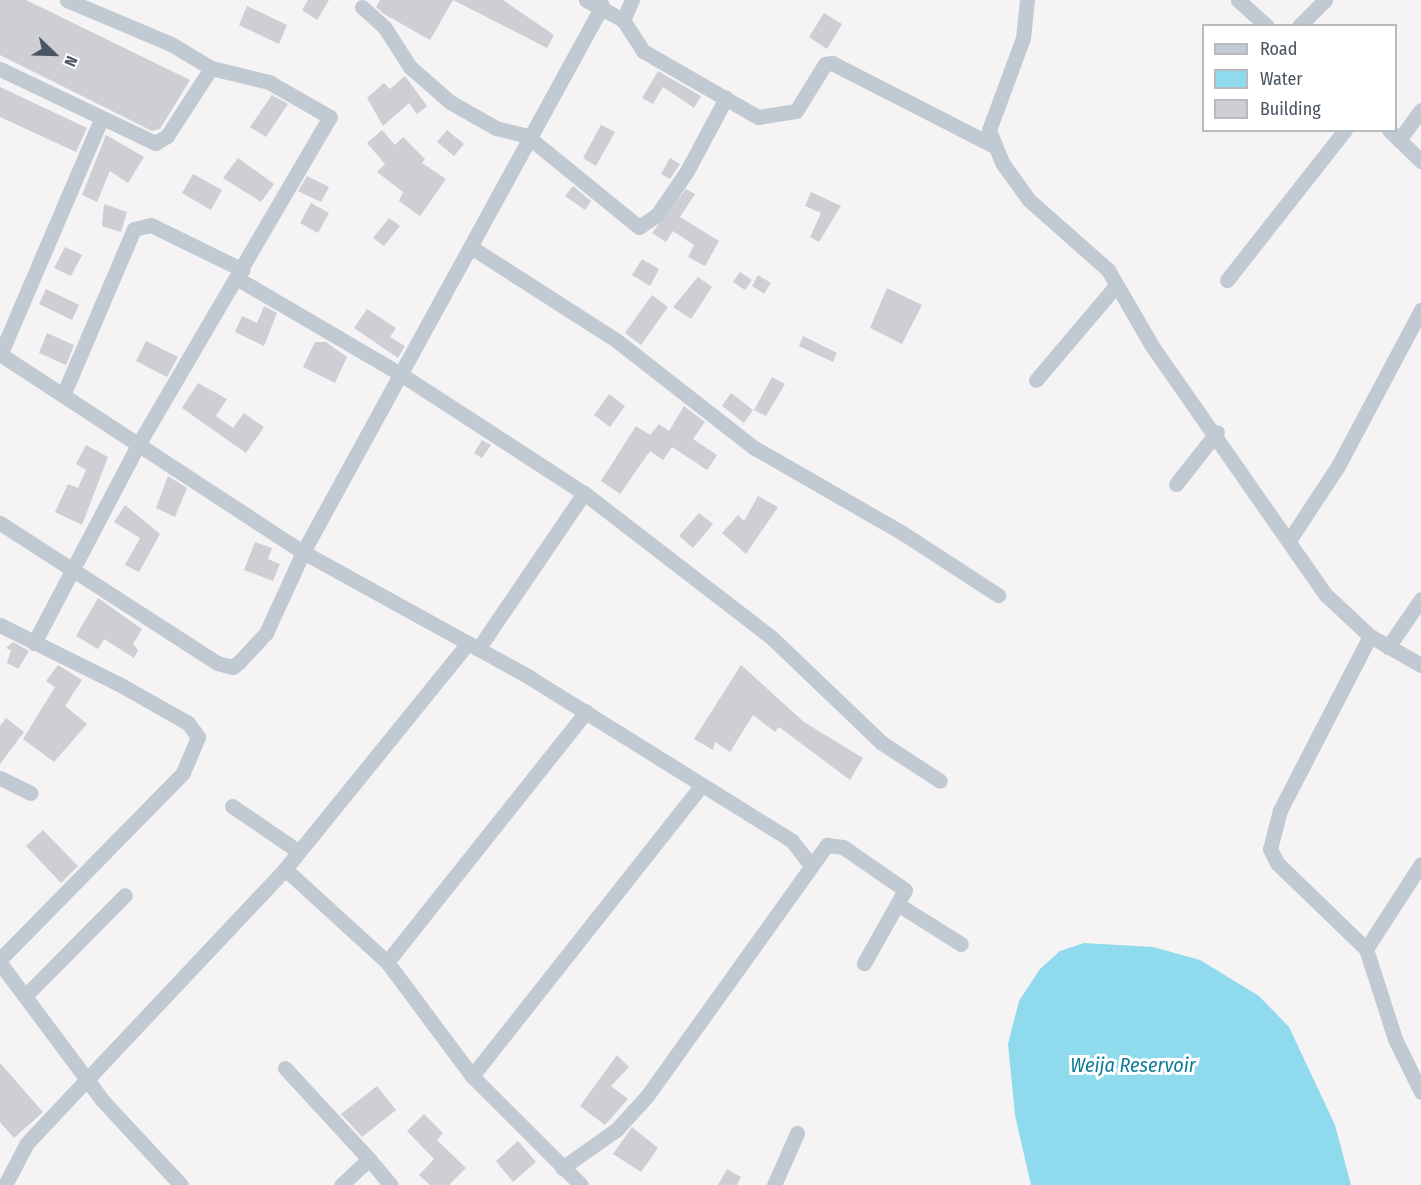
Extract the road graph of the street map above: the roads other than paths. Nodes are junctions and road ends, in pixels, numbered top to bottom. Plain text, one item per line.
1 (67, 0) edge
2 (586, 0) edge
3 (632, 0) edge
4 (1027, 0) edge
5 (1238, 0) edge
6 (1325, 0) edge
7 (602, 6) junction
8 (362, 7) dead end
9 (623, 20) junction
10 (1265, 24) edge
11 (1301, 24) edge
12 (212, 68) junction
13 (0, 69) edge
14 (726, 98) junction
15 (1421, 110) edge
16 (101, 119) junction
17 (1343, 132) edge
18 (1394, 135) edge
19 (527, 136) junction
20 (992, 145) junction
21 (1421, 161) edge
22 (474, 249) junction
23 (240, 274) junction
24 (1227, 280) dead end
25 (1115, 287) junction
26 (1421, 309) edge
27 (0, 355) edge
28 (402, 375) junction
29 (1036, 380) dead end
30 (64, 393) junction
31 (1216, 432) junction
32 (138, 445) junction
33 (1176, 484) dead end
34 (584, 493) junction
35 (0, 523) edge
36 (1290, 539) junction
37 (303, 552) junction
38 (74, 569) junction
39 (998, 595) dead end
40 (1421, 599) edge
41 (0, 626) edge
42 (1370, 636) junction
43 (34, 643) junction
44 (473, 646) junction
45 (1388, 648) junction
46 (1421, 665) edge
47 (586, 712) junction
48 (0, 778) edge
49 (940, 781) dead end
50 (701, 786) junction
51 (31, 793) dead end
52 (232, 806) dead end
53 (298, 851) junction
54 (810, 864) junction
55 (1421, 864) edge
56 (285, 869) junction
57 (125, 895) dead end
58 (899, 905) junction
59 (961, 944) dead end
60 (1366, 950) junction
61 (0, 961) edge
62 (387, 962) junction
63 (864, 963) dead end
64 (27, 994) junction
65 (285, 1068) dead end
66 (472, 1076) junction
67 (86, 1081) junction
68 (1421, 1092) edge
69 (797, 1133) dead end
70 (369, 1159) junction
71 (562, 1168) junction
72 (5, 1185) edge
73 (181, 1185) edge
74 (341, 1185) edge
75 (391, 1185) edge
76 (580, 1185) edge
77 (774, 1185) edge

1 - 12 street
2 - 7 street
3 - 9 street
4 - 20 street
5 - 10 street
6 - 11 street
7 - 9 street
7 - 19 street
8 - 19 street
9 - 14 street
12 - 16 street
12 - 23 street
13 - 16 street
14 - 19 street
14 - 20 street
15 - 18 street
16 - 27 street
17 - 24 street
18 - 21 street
19 - 22 street
20 - 25 street
22 - 28 street
22 - 39 street
23 - 28 street
23 - 30 street
23 - 32 street
25 - 29 street
25 - 31 street
26 - 36 street
27 - 30 street
28 - 34 street
28 - 37 street
30 - 32 street
31 - 33 street
31 - 36 street
32 - 37 street
32 - 38 street
34 - 44 street
34 - 49 street
35 - 38 street
36 - 42 street
37 - 38 street
37 - 44 street
38 - 43 street
40 - 45 street
41 - 43 street
42 - 45 street
42 - 60 street
43 - 61 street
44 - 47 street
44 - 53 street
45 - 46 street
47 - 50 street
47 - 62 street
48 - 51 street
50 - 54 street
50 - 66 street
52 - 53 street
53 - 56 street
54 - 58 street
54 - 71 street
55 - 60 street
56 - 62 street
56 - 67 street
57 - 64 street
58 - 59 street
58 - 63 street
60 - 68 street
61 - 64 street
62 - 66 street
64 - 67 street
65 - 70 street
66 - 71 street
67 - 72 street
67 - 73 street
69 - 77 street
70 - 74 street
70 - 75 street
71 - 76 street

